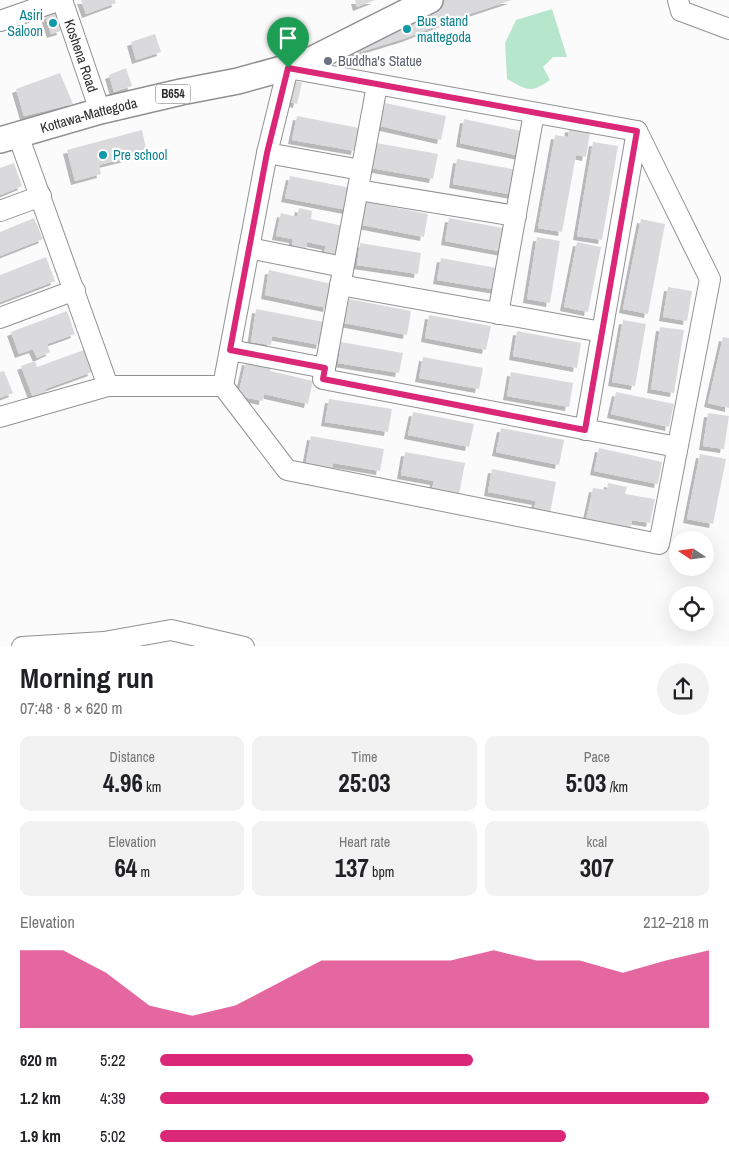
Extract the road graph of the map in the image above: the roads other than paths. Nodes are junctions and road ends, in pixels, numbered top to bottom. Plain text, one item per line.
1 (61, 0) edge
2 (430, 0) edge
3 (678, 0) edge
4 (0, 21) edge
5 (729, 28) edge
6 (288, 68) junction
7 (377, 85) junction
8 (100, 111) junction
9 (534, 113) junction
10 (637, 131) junction
11 (9, 137) edge
12 (267, 153) junction
13 (361, 170) junction
14 (358, 190) junction
15 (41, 196) junction
16 (0, 211) edge
17 (516, 216) junction
18 (249, 248) junction
19 (342, 276) junction
20 (75, 290) junction
21 (498, 314) junction
22 (0, 318) edge
23 (602, 332) junction
24 (230, 350) junction
25 (325, 368) junction
26 (108, 386) junction
27 (223, 386) junction
28 (0, 417) edge
29 (585, 430) junction
30 (677, 447) junction
31 (104, 644) edge
32 (22, 646) edge
33 (244, 646) edge

1 - 4 street
1 - 8 street, Koshena Road
2 - 6 main road, Kottawa-Mattegoda / B654
3 - 5 street
6 - 7 street
6 - 8 main road, Kottawa-Mattegoda / B654
6 - 12 street
7 - 9 street
7 - 13 street
8 - 11 main road, Kottawa-Mattegoda / B654
9 - 10 street
9 - 17 street
10 - 23 street
10 - 30 street
11 - 15 street
12 - 13 street
12 - 18 street
13 - 14 street
14 - 17 street
14 - 19 street
15 - 16 street
15 - 20 street
17 - 21 street
18 - 19 street
18 - 24 street
19 - 21 street
19 - 25 street
20 - 22 street
20 - 26 street
21 - 23 street
23 - 29 street
24 - 25 street
24 - 27 street
25 - 29 street
26 - 27 street
26 - 28 street
27 - 30 street
29 - 30 street
31 - 32 street
31 - 33 street

